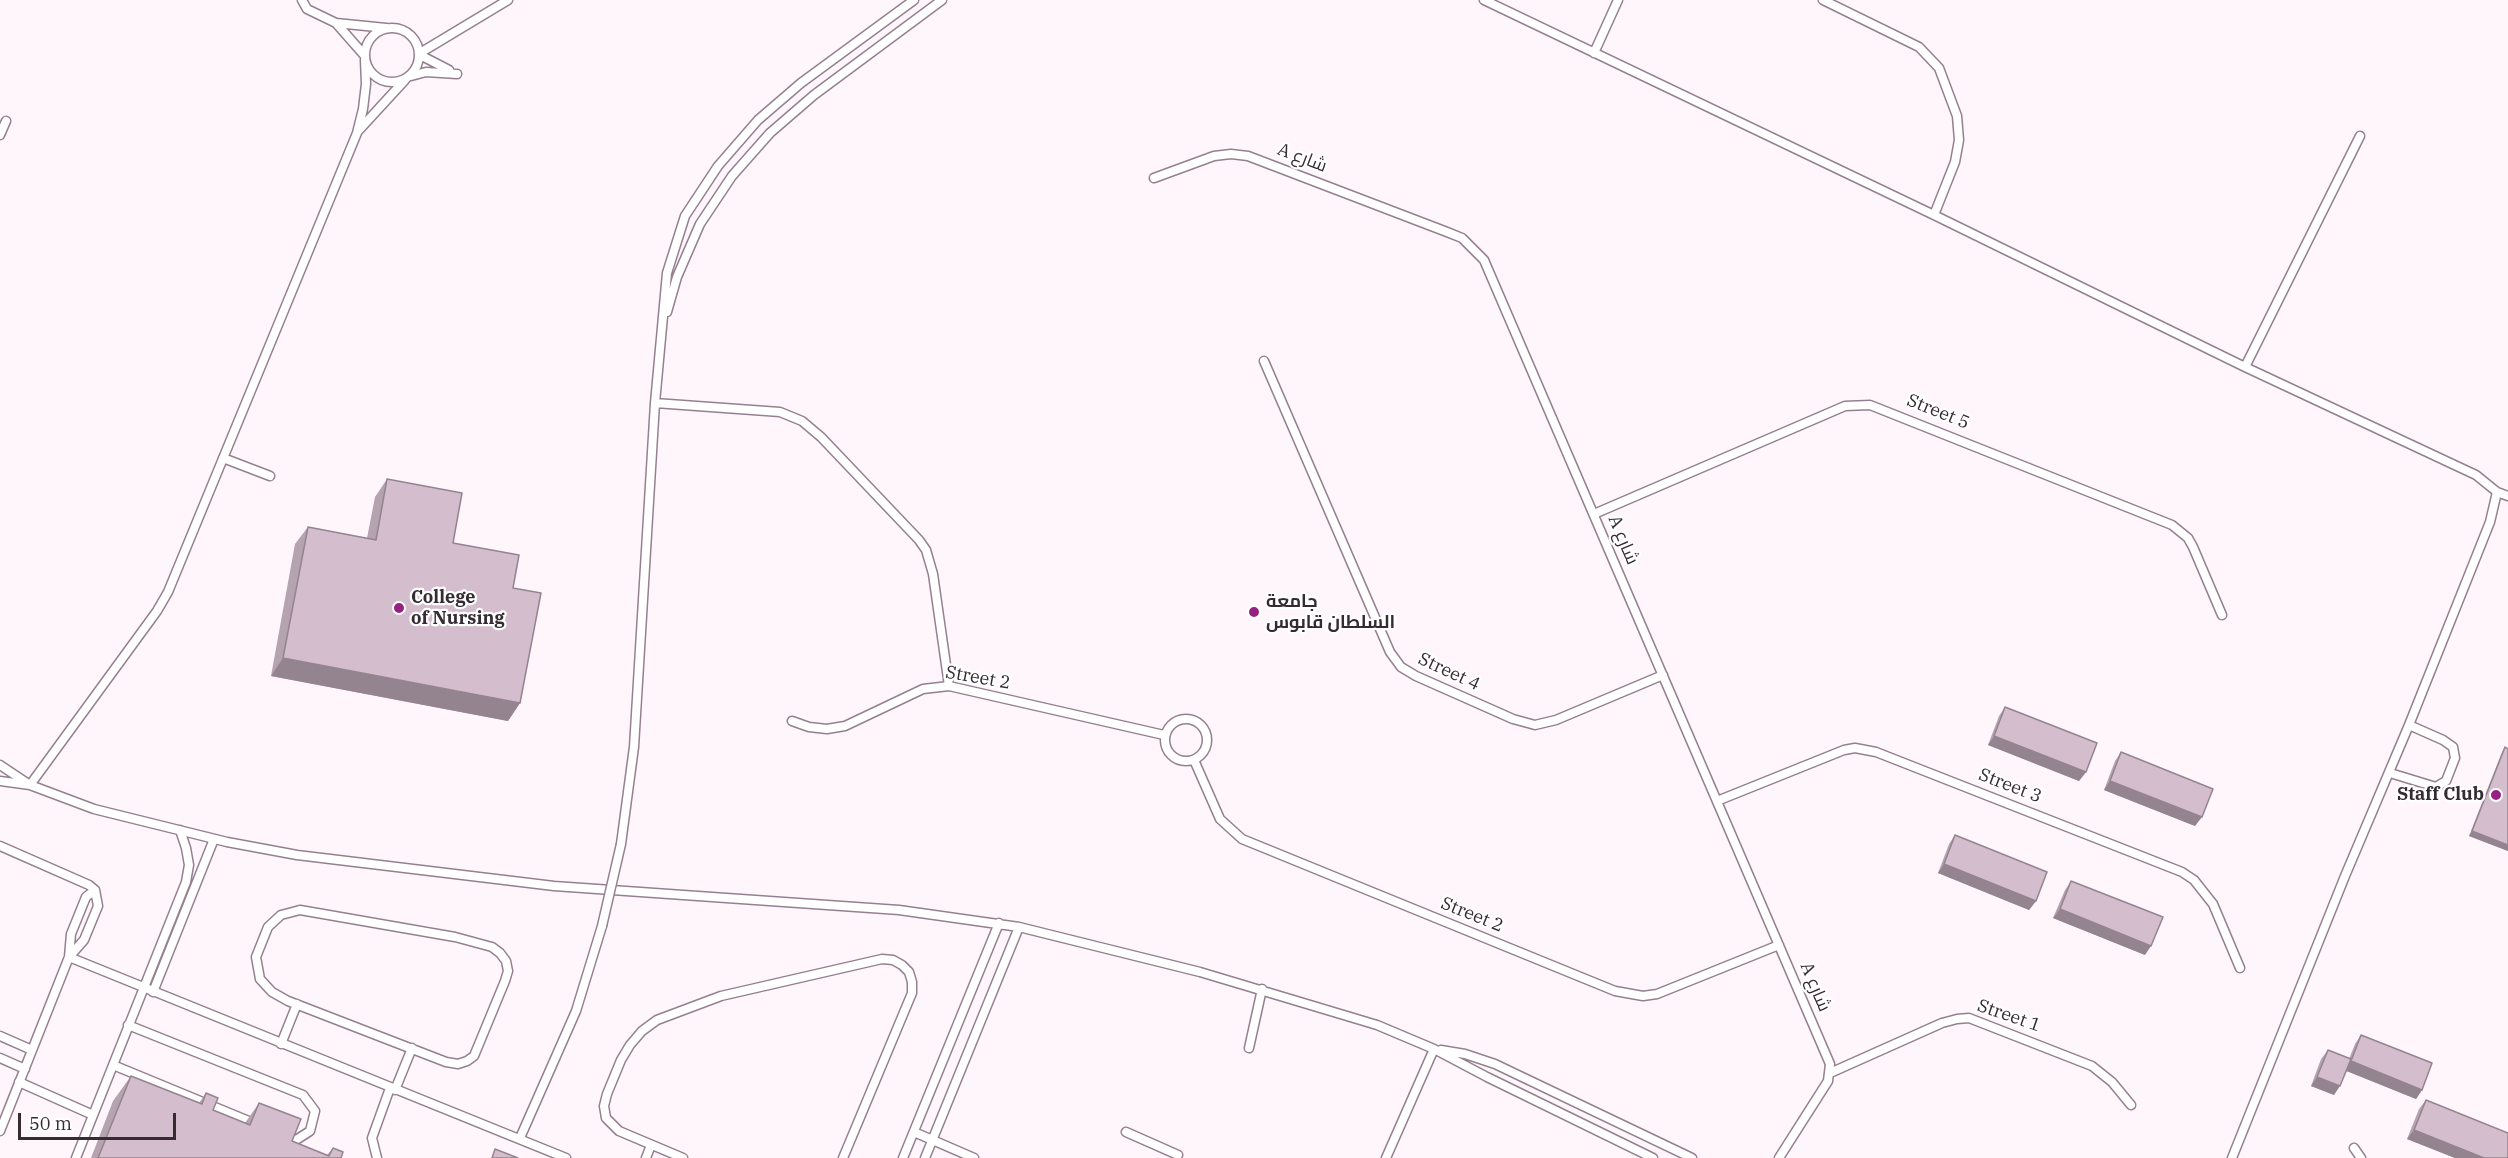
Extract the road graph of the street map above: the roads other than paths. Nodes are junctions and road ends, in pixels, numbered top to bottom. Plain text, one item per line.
1 (302, 0) edge
2 (508, 0) edge
3 (914, 0) edge
4 (942, 0) edge
5 (1484, 0) edge
6 (1618, 0) edge
7 (1823, 0) edge
8 (336, 23) junction
9 (386, 28) junction
10 (1594, 53) junction
11 (420, 54) junction
12 (365, 58) junction
13 (409, 77) junction
14 (6, 121) dead end
15 (357, 133) junction
16 (0, 135) edge
17 (2360, 136) dead end
18 (1154, 178) dead end
19 (1934, 215) junction
20 (661, 333) junction
21 (1264, 361) dead end
22 (2245, 367) junction
23 (655, 403) junction
24 (223, 458) junction
25 (270, 476) dead end
26 (2497, 492) junction
27 (2508, 496) edge
28 (1594, 514) junction
29 (2222, 615) dead end
30 (1663, 675) junction
31 (949, 686) junction
32 (792, 720) dead end
33 (2409, 725) junction
34 (1164, 735) junction
35 (1194, 760) junction
36 (0, 765) edge
37 (2390, 772) junction
38 (0, 781) edge
39 (30, 785) junction
40 (1717, 801) junction
41 (180, 830) junction
42 (214, 839) junction
43 (0, 846) edge
44 (95, 890) junction
45 (999, 923) junction
46 (1019, 927) junction
47 (1779, 945) junction
48 (69, 957) junction
49 (2240, 968) dead end
50 (143, 988) junction
51 (1262, 989) junction
52 (153, 992) junction
53 (297, 1005) junction
54 (128, 1025) junction
55 (0, 1036) edge
56 (281, 1044) junction
57 (412, 1048) junction
58 (1248, 1048) dead end
59 (1434, 1049) junction
60 (32, 1050) junction
61 (0, 1058) edge
62 (113, 1065) junction
63 (25, 1069) junction
64 (1830, 1073) junction
65 (19, 1082) junction
66 (393, 1089) junction
67 (2131, 1105) dead end
68 (93, 1115) junction
69 (264, 1127) edge
70 (0, 1131) edge
71 (274, 1131) edge
72 (914, 1132) junction
73 (1126, 1132) dead end
74 (520, 1138) junction
75 (1656, 1139) junction
76 (932, 1140) junction
77 (651, 1145) junction
78 (2354, 1148) dead end
79 (1178, 1155) dead end
80 (1650, 1157) edge
81 (76, 1158) edge
82 (377, 1158) edge
83 (566, 1158) edge
84 (646, 1158) edge
85 (683, 1158) edge
86 (843, 1158) edge
87 (903, 1158) edge
88 (925, 1158) edge
89 (974, 1158) edge
90 (1386, 1158) edge
91 (1692, 1158) edge
92 (1779, 1158) edge
93 (2232, 1158) edge
94 (2361, 1158) edge

1 - 8 lane
2 - 11 lane
3 - 20 lane
4 - 20 lane
5 - 10 lane
6 - 10 lane
7 - 19 lane
8 - 9 lane
8 - 12 lane
9 - 11 lane
9 - 12 lane
10 - 19 lane
11 - 13 lane
11 - 13 lane
12 - 13 lane
12 - 15 lane
13 - 15 lane
14 - 16 lane
15 - 24 lane
17 - 22 lane
18 - 28 lane, A شارع
19 - 22 lane
20 - 23 lane
21 - 30 lane, Street 4
22 - 26 lane
23 - 31 lane
23 - 74 lane, bridge
24 - 25 lane
24 - 39 lane
26 - 27 lane
26 - 33 lane
28 - 29 lane, Street 5
28 - 30 lane, A شارع
30 - 40 lane, A شارع
31 - 32 lane, Street 2
31 - 34 lane, Street 2
33 - 37 lane
33 - 37 lane
34 - 35 lane
34 - 35 lane
35 - 47 lane, Street 2
36 - 39 lane
37 - 93 lane
38 - 39 lane
39 - 41 lane
40 - 47 lane, A شارع
40 - 49 lane, Street 3
41 - 42 lane
41 - 50 lane
42 - 45 lane
42 - 52 lane
43 - 44 lane
44 - 48 lane
44 - 48 lane
45 - 46 lane
45 - 72 lane
46 - 51 lane
46 - 76 lane
47 - 64 lane, A شارع
48 - 50 lane
48 - 60 lane
50 - 52 lane
50 - 54 lane
51 - 58 lane
51 - 59 lane
52 - 56 lane
53 - 56 lane
53 - 57 lane
53 - 57 lane
54 - 62 lane
54 - 71 lane
55 - 60 lane
56 - 66 lane
57 - 66 lane
59 - 75 lane
59 - 80 lane
59 - 90 lane
60 - 63 lane
61 - 63 lane
62 - 68 lane
62 - 69 lane
63 - 65 lane
64 - 67 lane, Street 1
64 - 92 lane
65 - 68 lane
65 - 70 lane
66 - 74 lane
66 - 82 lane
68 - 81 lane
72 - 76 lane
72 - 87 lane
73 - 79 lane
74 - 83 lane
75 - 80 lane
75 - 91 lane
76 - 88 lane
76 - 89 lane
77 - 84 lane
77 - 85 lane
77 - 86 lane
78 - 94 lane

